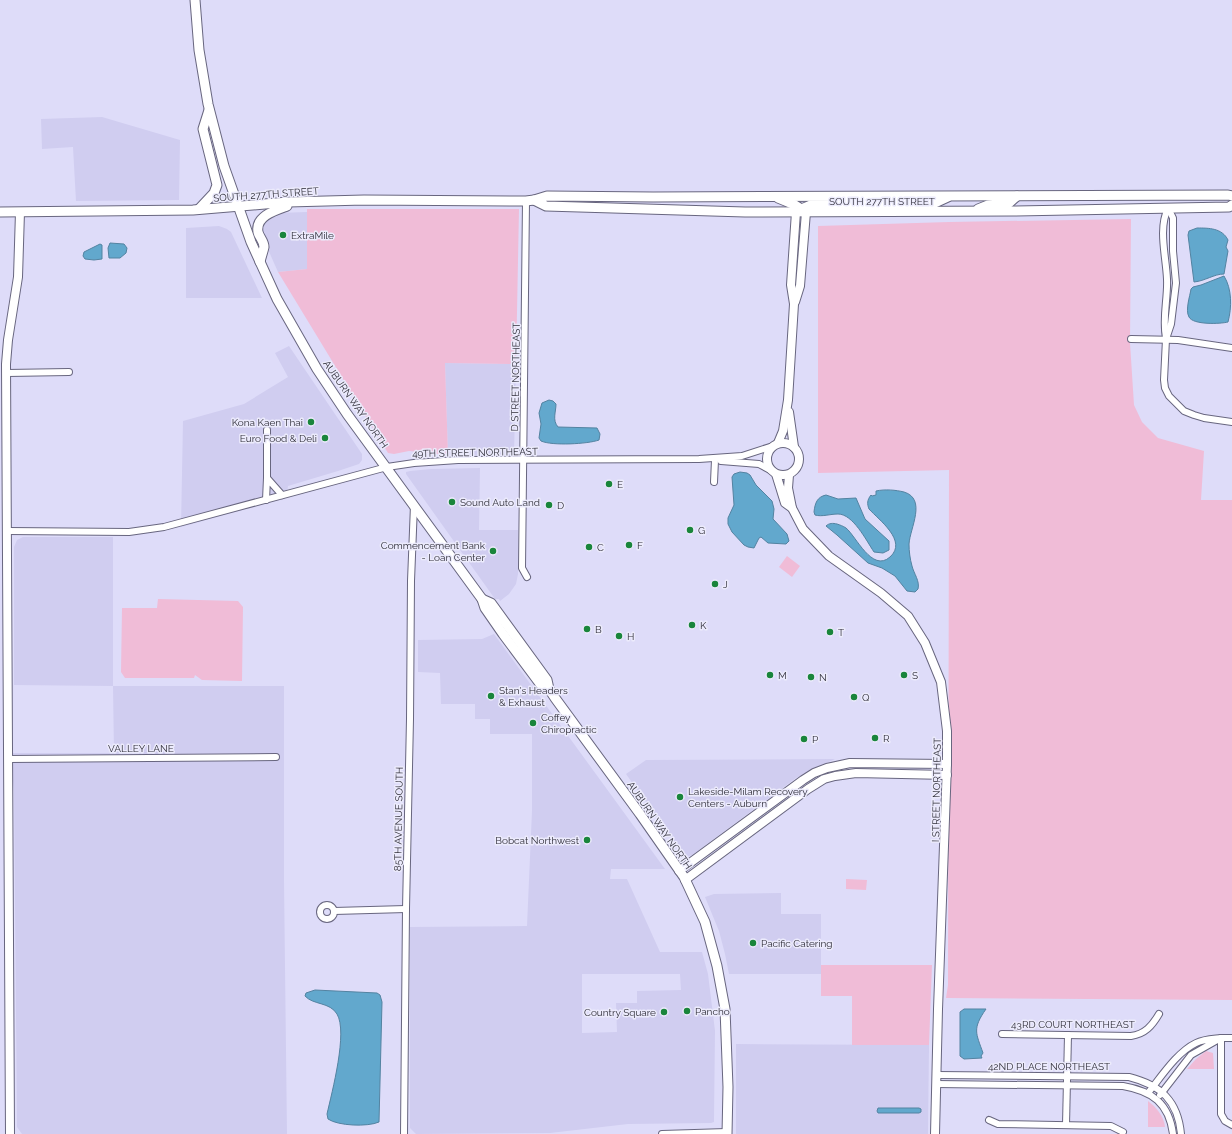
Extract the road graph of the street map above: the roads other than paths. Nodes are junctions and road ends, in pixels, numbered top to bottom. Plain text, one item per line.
1 (195, 0) edge
2 (209, 110) junction
3 (762, 196) junction
4 (952, 196) junction
5 (1017, 196) junction
6 (1074, 196) junction
7 (1230, 196) edge
8 (530, 201) junction
9 (300, 202) junction
10 (1232, 205) edge
11 (239, 207) junction
12 (1168, 208) junction
13 (199, 209) junction
14 (801, 211) junction
15 (972, 211) junction
16 (0, 212) edge
17 (20, 212) junction
18 (260, 262) junction
19 (1131, 339) dead end
20 (1166, 339) junction
21 (1232, 348) edge
22 (69, 372) dead end
23 (6, 373) junction
24 (788, 400) junction
25 (1232, 422) edge
26 (267, 430) dead end
27 (776, 445) junction
28 (794, 447) junction
29 (699, 459) junction
30 (524, 460) junction
31 (715, 460) junction
32 (387, 467) junction
33 (774, 472) junction
34 (789, 475) junction
35 (267, 478) junction
36 (714, 482) dead end
37 (282, 495) junction
38 (266, 500) junction
39 (414, 505) junction
40 (792, 508) junction
41 (8, 531) junction
42 (526, 577) dead end
43 (482, 599) junction
44 (548, 687) junction
45 (276, 757) dead end
46 (8, 759) junction
47 (947, 764) junction
48 (947, 775) junction
49 (679, 871) junction
50 (685, 880) junction
51 (406, 909) junction
52 (334, 911) dead end
53 (1159, 1014) dead end
54 (1002, 1034) dead end
55 (1068, 1035) junction
56 (1221, 1038) junction
57 (1232, 1038) edge
58 (937, 1075) junction
59 (1067, 1076) junction
60 (936, 1084) junction
61 (1067, 1086) junction
62 (1158, 1089) junction
63 (1152, 1096) junction
64 (989, 1120) dead end
65 (1066, 1124) junction
66 (1232, 1125) edge
67 (1123, 1132) dead end
68 (727, 1133) edge
69 (10, 1134) edge
70 (404, 1134) edge
71 (662, 1134) edge
72 (935, 1134) edge
73 (1173, 1134) edge
74 (1181, 1134) edge

1 - 2 main road, AUBURN WAY NORTH
2 - 11 main road, AUBURN WAY NORTH
2 - 13 main road
3 - 4 main road, SOUTH 277TH STREET
3 - 8 main road, SOUTH 277TH STREET
3 - 14 main road
4 - 5 main road, SOUTH 277TH STREET
4 - 14 main road
5 - 6 main road, SOUTH 277TH STREET
5 - 15 main road
6 - 7 main road, SOUTH 277TH STREET
6 - 12 main road
7 - 12 main road
8 - 9 main road, SOUTH 277TH STREET
8 - 14 main road, SOUTH 277TH STREET
8 - 30 street, D STREET NORTHEAST
9 - 11 main road, SOUTH 277TH STREET
9 - 18 main road
10 - 12 main road, SOUTH 277TH STREET
11 - 13 main road, SOUTH 277TH STREET
11 - 18 main road, AUBURN WAY NORTH
12 - 15 main road, SOUTH 277TH STREET
12 - 20 street
13 - 17 main road, SOUTH 277TH STREET
14 - 15 main road, SOUTH 277TH STREET
14 - 24 street
16 - 17 main road, SOUTH 277TH STREET
17 - 23 street
18 - 32 main road, AUBURN WAY NORTH
19 - 20 street
20 - 21 street
20 - 25 street
22 - 23 street
23 - 41 street
24 - 27 street
24 - 28 street
26 - 35 street
27 - 28 street
27 - 29 street, 49TH STREET NORTHEAST
27 - 33 street
28 - 34 street
29 - 30 street, 49TH STREET NORTHEAST
29 - 31 street, 49TH STREET NORTHEAST
30 - 32 street, 49TH STREET NORTHEAST
30 - 42 street, D STREET NORTHEAST
31 - 33 street, 49TH STREET NORTHEAST
31 - 36 street
32 - 37 street, 49TH STREET NORTHEAST
32 - 39 main road, AUBURN WAY NORTH
33 - 34 street
33 - 40 street, I STREET NORTHEAST
34 - 40 street, I STREET NORTHEAST
35 - 37 street
35 - 38 street
37 - 38 street, 49TH STREET NORTHEAST
38 - 41 street, 49TH STREET NORTHEAST
39 - 43 main road, AUBURN WAY NORTH
39 - 51 street, 85TH AVENUE SOUTH
40 - 47 street, I STREET NORTHEAST
41 - 46 street
43 - 44 main road, AUBURN WAY NORTH
43 - 44 main road, AUBURN WAY NORTH
44 - 49 main road, AUBURN WAY NORTH
45 - 46 street, VALLEY LANE
46 - 69 street
47 - 48 street, I STREET NORTHEAST
47 - 49 street
48 - 50 street
48 - 58 street, I STREET NORTHEAST
49 - 50 main road, AUBURN WAY NORTH
50 - 68 main road, AUBURN WAY NORTH
51 - 52 street
51 - 70 street, 85TH AVENUE SOUTH
53 - 55 street, 43RD COURT NORTHEAST
54 - 55 street, 43RD COURT NORTHEAST
55 - 59 street
56 - 57 street
56 - 62 street
56 - 62 street
56 - 66 street
58 - 59 street, 42ND PLACE NORTHEAST
58 - 60 street, I STREET NORTHEAST
59 - 61 street
59 - 62 street, 42ND PLACE NORTHEAST
60 - 61 street, 42ND PLACE NORTHEAST
60 - 72 street, I STREET NORTHEAST
61 - 63 street, 42ND PLACE NORTHEAST
61 - 65 street
62 - 63 street
62 - 63 street
62 - 74 street
63 - 73 street
64 - 65 street
65 - 67 street
68 - 71 street

